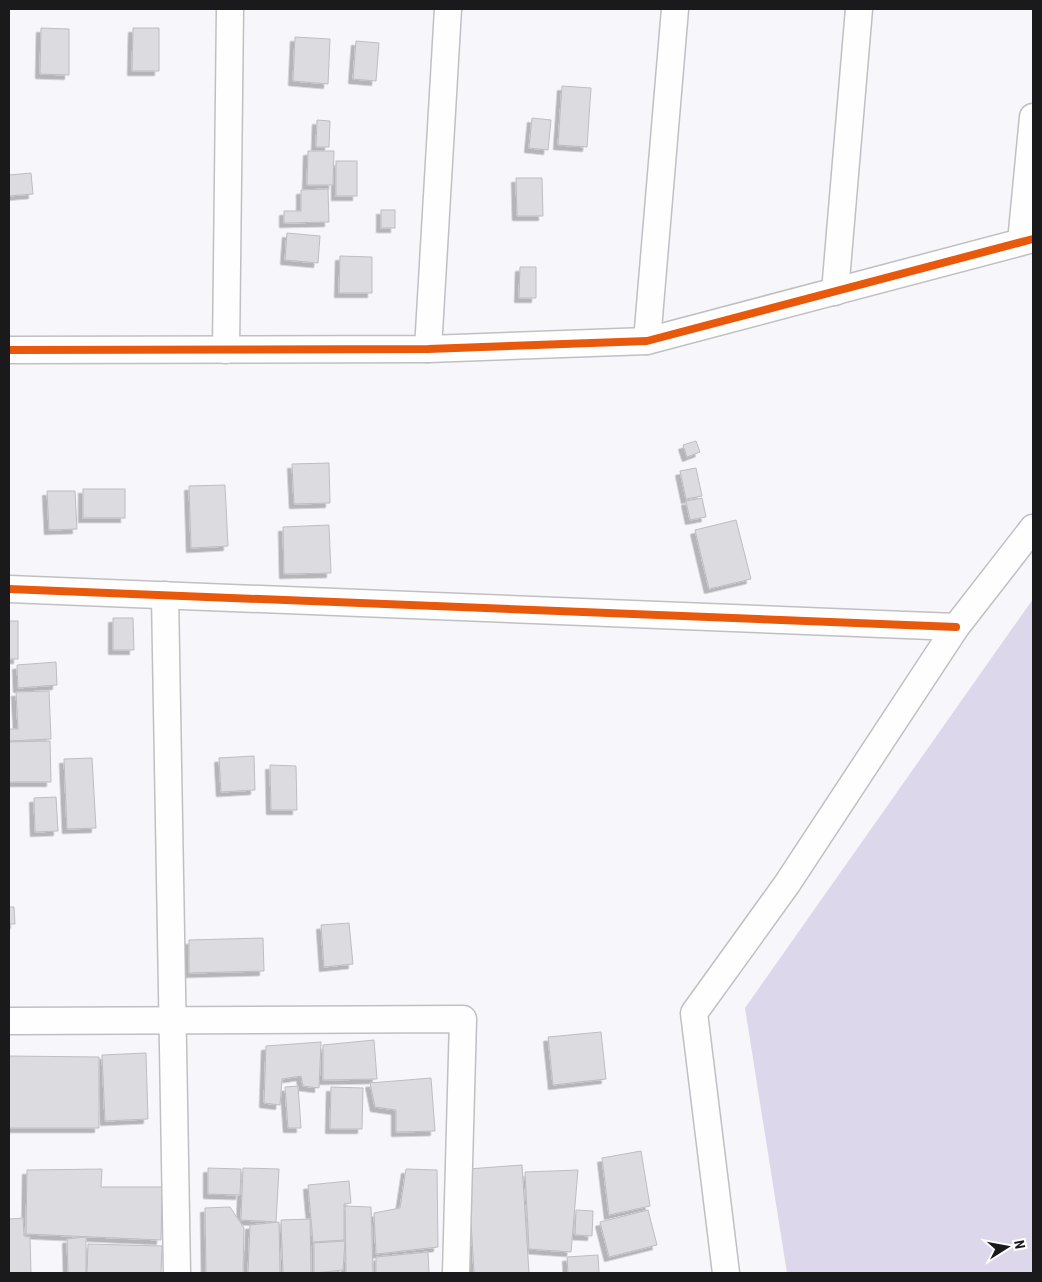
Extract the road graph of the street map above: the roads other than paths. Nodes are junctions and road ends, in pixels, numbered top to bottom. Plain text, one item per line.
1 (230, 9) edge
2 (448, 9) edge
3 (674, 9) edge
4 (859, 9) edge
5 (1033, 117) edge
6 (1027, 241) edge
7 (835, 292) junction
8 (647, 341) junction
9 (428, 349) junction
10 (9, 350) edge
11 (226, 350) junction
12 (1033, 528) edge
13 (9, 589) edge
14 (165, 595) junction
15 (956, 627) junction
16 (173, 1020) junction
17 (9, 1021) edge
18 (178, 1273) edge
19 (456, 1273) edge
20 (726, 1273) edge

1 - 11 street
2 - 9 street
3 - 8 street
4 - 7 street
5 - 6 street
6 - 7 street
7 - 8 street
8 - 9 street
9 - 11 street
10 - 11 street
12 - 15 street
13 - 14 street
14 - 15 street
14 - 16 street
15 - 20 street
16 - 17 street
16 - 18 street
16 - 19 street

